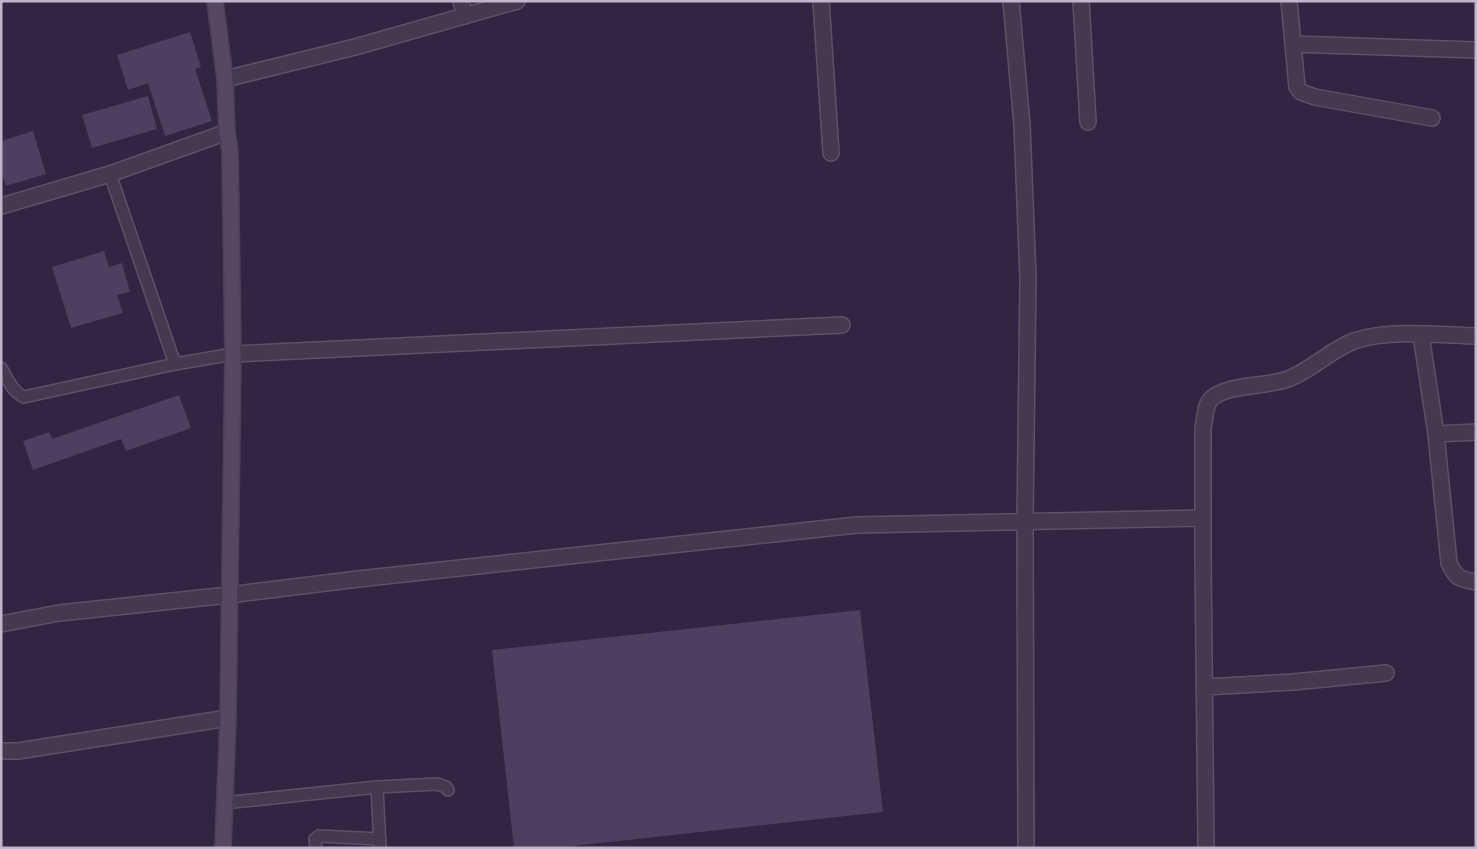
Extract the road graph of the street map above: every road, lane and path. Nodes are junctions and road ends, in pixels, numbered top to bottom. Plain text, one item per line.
1 (215, 1) edge
2 (461, 1) edge
3 (518, 1) edge
4 (821, 1) edge
5 (1011, 1) edge
6 (1081, 1) edge
7 (1289, 1) edge
8 (465, 16) junction
9 (1292, 44) junction
10 (1476, 50) edge
11 (225, 79) junction
12 (1432, 118) dead end
13 (1088, 122) dead end
14 (227, 132) junction
15 (831, 153) dead end
16 (110, 174) junction
17 (1, 206) edge
18 (842, 325) dead end
19 (1421, 335) junction
20 (1476, 336) edge
21 (234, 354) junction
22 (175, 364) junction
23 (1, 368) edge
24 (1476, 432) edge
25 (1436, 434) junction
26 (1203, 518) junction
27 (1025, 522) junction
28 (1476, 582) edge
29 (229, 595) junction
30 (1, 624) edge
31 (1386, 673) dead end
32 (1204, 687) junction
33 (228, 718) junction
34 (1, 751) edge
35 (377, 787) junction
36 (448, 790) dead end
37 (224, 803) junction
38 (380, 844) edge
39 (223, 848) edge
40 (316, 848) edge
41 (1026, 848) edge
42 (1206, 848) edge

1 - 11 main road
2 - 8 street
3 - 8 street
4 - 15 street
5 - 27 street
6 - 13 street
7 - 9 street
8 - 11 street
9 - 10 street
9 - 12 street
11 - 14 main road
14 - 16 street
14 - 21 main road
16 - 17 street
16 - 22 lane
18 - 21 street
19 - 20 street
19 - 25 street
19 - 26 street
21 - 22 lane
21 - 29 main road
22 - 23 lane
24 - 25 street
25 - 28 street
26 - 27 street
26 - 32 street
27 - 29 street
27 - 41 street
29 - 30 street
29 - 33 main road
31 - 32 street
32 - 42 street
33 - 34 street
33 - 37 main road
35 - 36 lane
35 - 37 lane
35 - 38 lane
37 - 39 main road
38 - 40 lane

